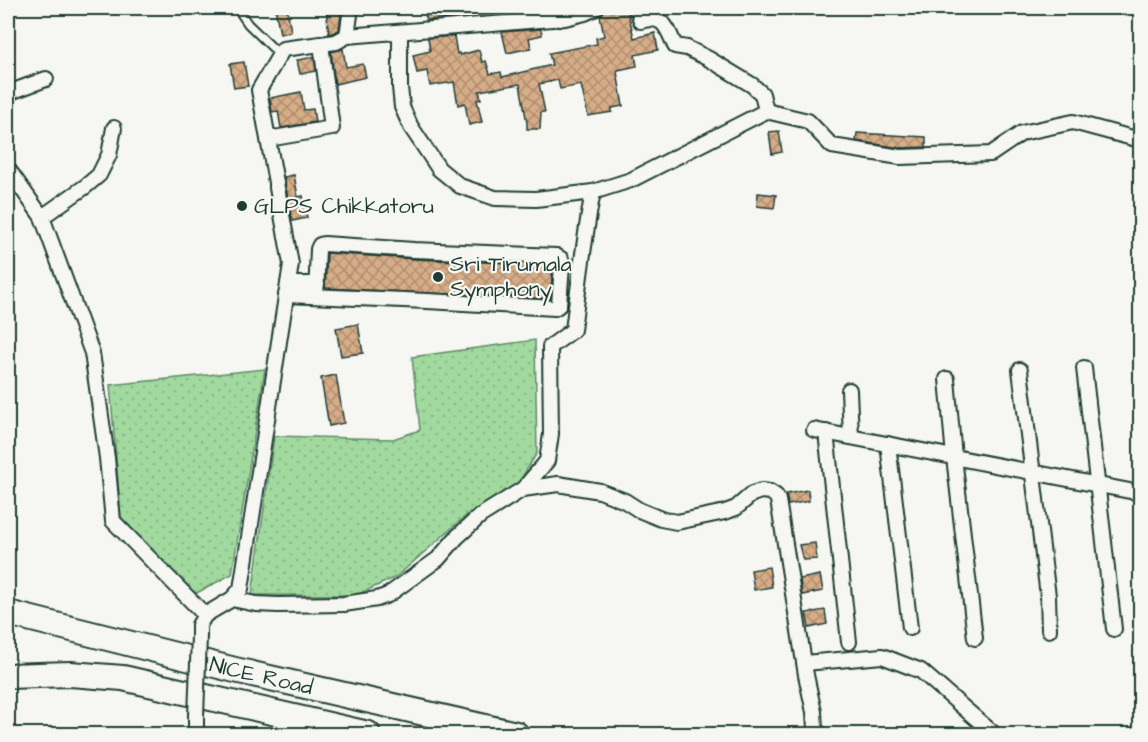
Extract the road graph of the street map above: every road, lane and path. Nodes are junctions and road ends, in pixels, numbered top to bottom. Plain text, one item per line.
1 (237, 8) edge
2 (351, 8) edge
3 (596, 8) edge
4 (637, 8) edge
5 (536, 14) edge
6 (400, 32) junction
7 (347, 36) junction
8 (321, 44) junction
9 (280, 55) junction
10 (46, 79) dead end
11 (8, 93) edge
12 (766, 111) junction
13 (114, 128) dead end
14 (268, 139) junction
15 (1140, 140) edge
16 (8, 169) edge
17 (593, 192) junction
18 (42, 217) junction
19 (287, 290) junction
20 (317, 290) junction
21 (1084, 368) dead end
22 (1020, 370) dead end
23 (947, 379) dead end
24 (849, 390) dead end
25 (851, 437) junction
26 (888, 444) junction
27 (954, 457) junction
28 (1032, 472) junction
29 (1097, 484) junction
30 (523, 489) junction
31 (1140, 493) edge
32 (232, 599) junction
33 (8, 613) edge
34 (205, 615) junction
35 (910, 628) dead end
36 (1114, 629) dead end
37 (1049, 630) dead end
38 (975, 638) dead end
39 (849, 642) dead end
40 (805, 663) junction
41 (8, 676) edge
42 (196, 735) edge
43 (368, 735) edge
44 (516, 735) edge
45 (820, 735) edge
46 (994, 735) edge

1 - 9 lane
2 - 7 street
3 - 5 street
4 - 12 street
5 - 6 street
6 - 7 street
6 - 17 street
7 - 8 street
8 - 9 street
8 - 14 street
9 - 14 street
10 - 11 street
12 - 15 street
12 - 17 street
13 - 18 street
14 - 19 street
16 - 18 street
17 - 30 street
18 - 34 street
19 - 20 street
19 - 32 street
20 - 20 street
21 - 29 street
22 - 28 street
23 - 27 street
24 - 25 street
25 - 26 street
25 - 39 street
26 - 27 street
26 - 35 street
27 - 28 street
27 - 38 street
28 - 29 street
28 - 37 street
29 - 31 street
29 - 36 street
30 - 32 street
30 - 40 street
32 - 34 street
33 - 44 highway, NICE Road
34 - 42 street, bridge
40 - 45 street
40 - 46 street
41 - 43 highway, NICE Road

